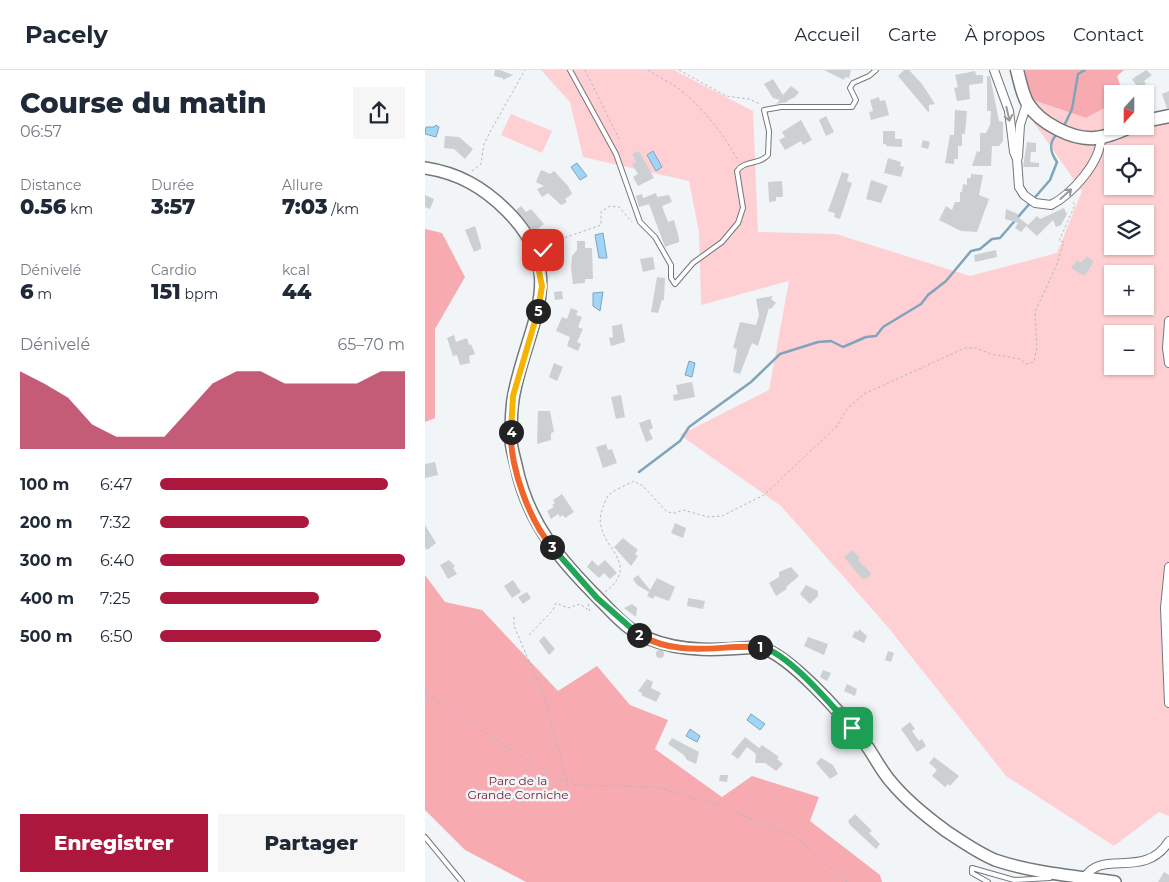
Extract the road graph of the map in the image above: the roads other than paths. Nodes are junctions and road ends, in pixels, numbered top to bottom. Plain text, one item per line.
1 (570, 70) edge
2 (876, 70) edge
3 (994, 70) edge
4 (1017, 70) edge
5 (1031, 108) junction
6 (1169, 116) edge
7 (1154, 120) edge
8 (1107, 135) edge
9 (1101, 137) junction
10 (1017, 159) junction
11 (425, 168) edge
12 (1169, 321) edge
13 (1169, 363) edge
14 (1169, 567) edge
15 (1169, 704) edge
16 (425, 837) edge
17 (1169, 841) edge
18 (1061, 873) junction
19 (1085, 878) junction
20 (462, 882) edge
21 (988, 882) edge
22 (1115, 882) edge

1 - 2 lane
3 -> 10 street
4 - 5 main road
5 - 9 main road
5 - 10 street
6 - 7 main road
8 - 9 main road
10 -> 9 street
11 - 18 main road
12 - 13 street
14 - 15 street
16 - 20 lane
17 - 19 street
18 - 19 main road
18 - 21 lane
19 - 22 main road

